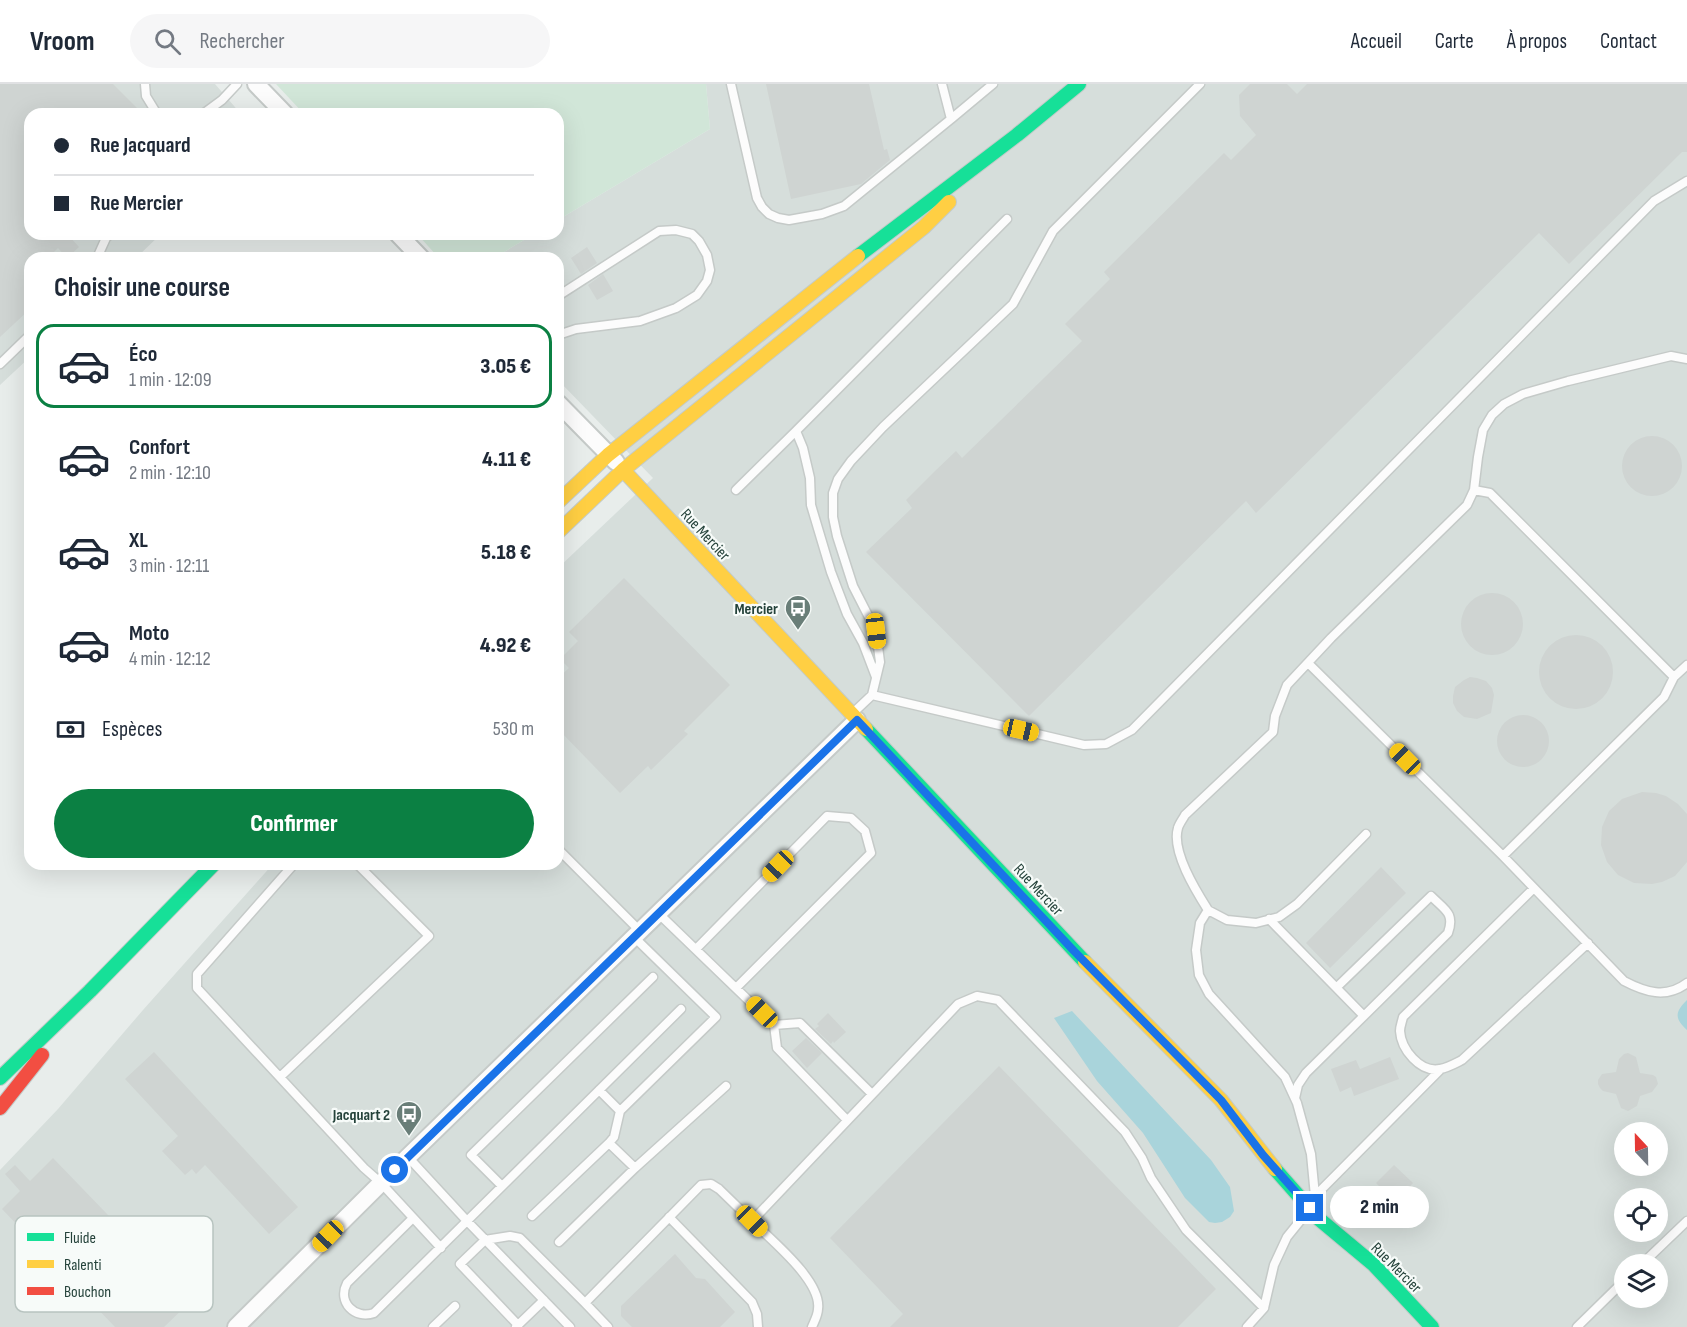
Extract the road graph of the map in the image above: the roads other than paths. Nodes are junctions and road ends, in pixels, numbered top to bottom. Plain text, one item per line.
1 (145, 84) edge
2 (237, 84) edge
3 (256, 84) edge
4 (731, 84) edge
5 (942, 84) edge
6 (993, 84) edge
7 (1079, 84) edge
8 (1200, 84) edge
9 (153, 108) edge
10 (211, 108) edge
11 (279, 108) edge
12 (951, 119) junction
13 (1017, 135) junction
14 (1687, 181) edge
15 (1007, 219) dead end
16 (404, 240) edge
17 (415, 252) edge
18 (564, 292) edge
19 (564, 333) edge
20 (24, 341) edge
21 (1687, 359) edge
22 (0, 364) edge
23 (564, 409) edge
24 (796, 431) junction
25 (608, 455) junction
26 (623, 470) junction
27 (736, 490) dead end
28 (1474, 490) junction
29 (564, 496) edge
30 (564, 526) edge
31 (1308, 663) junction
32 (1687, 665) edge
33 (1674, 677) junction
34 (877, 678) junction
35 (872, 695) junction
36 (854, 717) junction
37 (1366, 834) dead end
38 (564, 855) edge
39 (1503, 856) junction
40 (208, 870) edge
41 (289, 870) edge
42 (363, 870) edge
43 (1534, 888) junction
44 (1208, 910) junction
45 (659, 914) junction
46 (1269, 919) junction
47 (637, 934) junction
48 (1587, 944) junction
49 (696, 949) junction
50 (653, 977) dead end
51 (1687, 983) edge
52 (1337, 987) junction
53 (736, 988) junction
54 (90, 991) junction
55 (681, 1009) dead end
56 (1364, 1016) junction
57 (774, 1025) junction
58 (1440, 1070) junction
59 (280, 1077) junction
60 (0, 1078) edge
61 (726, 1086) dead end
62 (599, 1090) junction
63 (872, 1094) junction
64 (1295, 1099) junction
65 (0, 1108) edge
66 (620, 1112) junction
67 (847, 1120) junction
68 (609, 1143) junction
69 (408, 1157) junction
70 (635, 1168) junction
71 (381, 1183) junction
72 (502, 1186) junction
73 (1312, 1202) junction
74 (532, 1216) dead end
75 (669, 1217) junction
76 (413, 1218) junction
77 (467, 1221) junction
78 (752, 1221) junction
79 (1687, 1221) edge
80 (485, 1240) junction
81 (559, 1242) dead end
82 (441, 1248) junction
83 (1652, 1254) edge
84 (1614, 1291) edge
85 (544, 1300) junction
86 (585, 1303) junction
87 (455, 1306) dead end
88 (1264, 1308) junction
89 (517, 1326) edge
90 (236, 1327) edge
91 (433, 1327) edge
92 (570, 1327) edge
93 (608, 1327) edge
94 (758, 1327) edge
95 (812, 1327) edge
96 (1247, 1327) edge
97 (1432, 1327) edge
98 (1577, 1327) edge

1 - 9 lane
2 - 10 lane
3 - 11 street
4 - 12 lane
5 - 12 lane
6 - 12 lane
7 - 13 main road
8 - 34 lane
13 - 25 main road
13 - 26 main road
14 - 35 lane
15 - 24 lane
16 - 17 street
18 - 19 lane
20 - 22 lane
21 - 28 lane
23 - 25 street
24 - 27 lane
24 - 34 lane
25 - 26 street
25 - 29 main road
26 - 30 main road
26 - 36 main road, Rue Mercier
28 - 31 lane
28 - 33 lane
31 - 39 lane
31 - 44 lane
32 - 33 lane
33 - 39 lane
34 - 35 lane
35 - 36 lane
36 - 45 street
36 - 73 main road, Rue Mercier
37 - 46 lane
38 - 47 lane
39 - 43 lane
40 - 54 main road
41 - 59 lane
42 - 59 lane
43 - 48 lane
43 - 58 lane
44 - 46 lane
44 - 64 lane
45 - 47 street
45 - 49 lane
46 - 52 lane
47 - 66 lane
47 - 69 street
48 - 51 lane
48 - 58 lane
49 - 53 lane
49 - 53 lane
50 - 72 lane
52 - 56 lane
52 - 56 lane
53 - 57 lane
54 - 60 main road
54 - 65 main road
55 - 62 lane
56 - 64 lane
57 - 63 lane
57 - 67 lane
58 - 73 lane
59 - 71 lane
61 - 70 lane
62 - 66 lane
62 - 72 lane
63 - 67 lane
63 - 88 lane
64 - 73 lane
66 - 68 lane
67 - 78 lane
68 - 70 lane
68 - 74 lane
69 - 71 street
69 - 77 lane
70 - 81 lane
71 - 76 lane
71 - 90 street
72 - 77 lane
73 - 88 lane
73 - 97 main road, Rue Mercier
75 - 78 lane
75 - 86 lane
75 - 94 lane
76 - 82 lane
76 - 82 lane
77 - 80 lane
77 - 82 lane
78 - 95 lane
79 - 83 lane
80 - 85 lane
80 - 86 lane
80 - 89 lane
84 - 98 lane
85 - 89 lane
85 - 92 lane
86 - 93 lane
87 - 91 lane
88 - 96 lane

